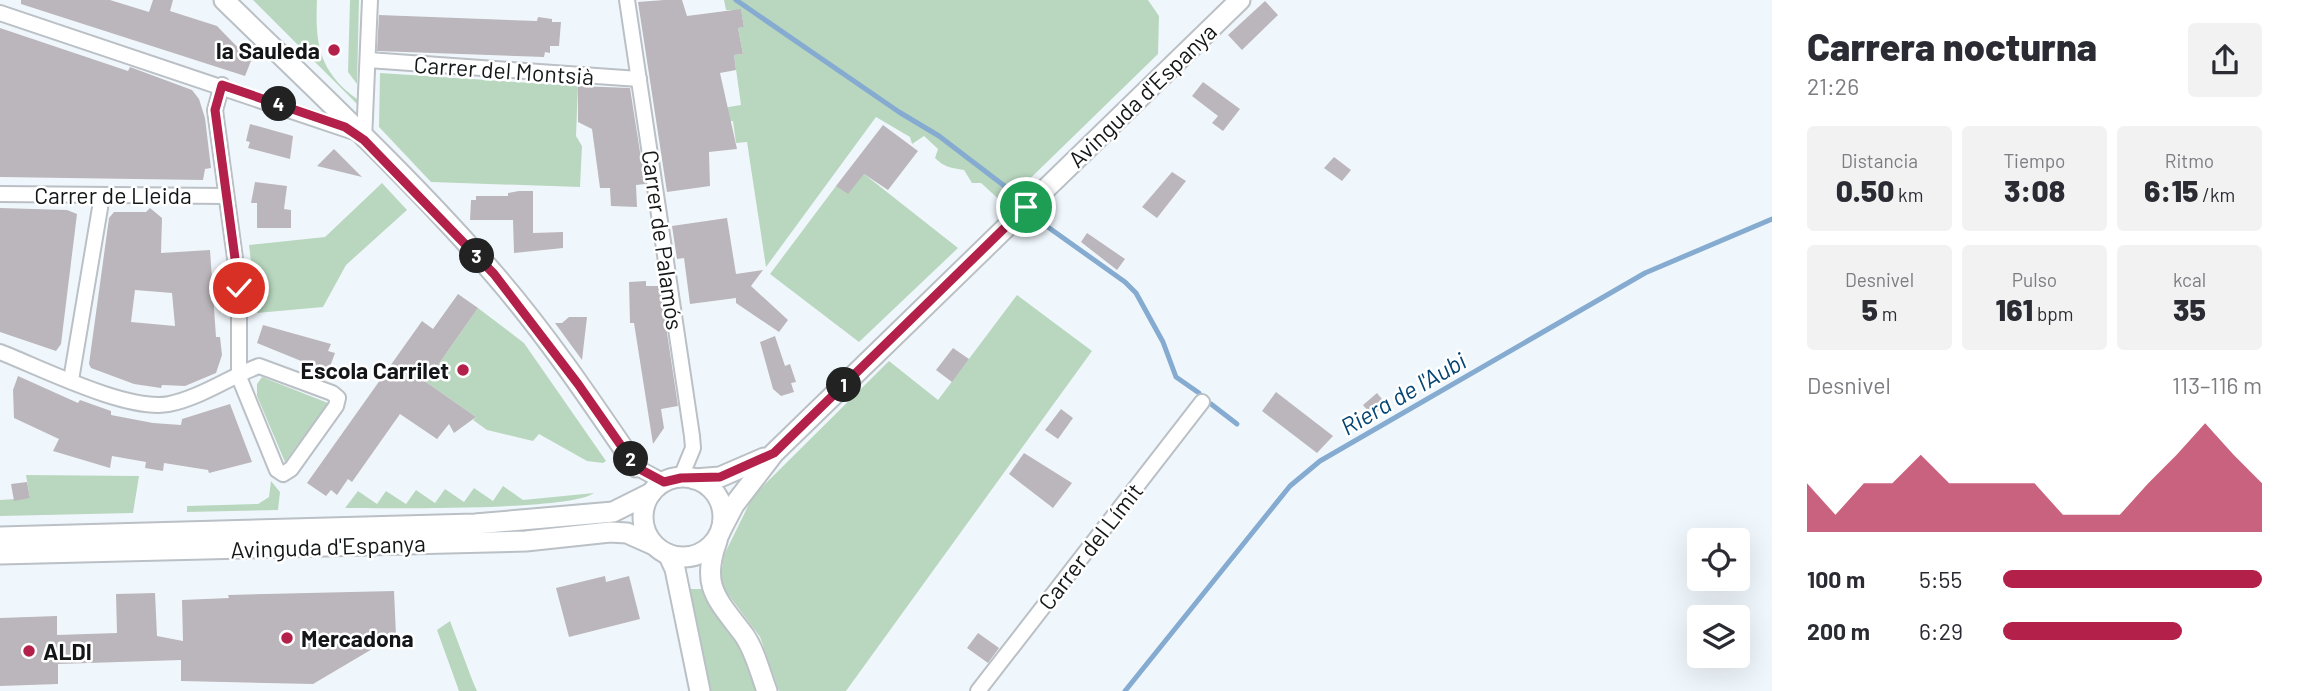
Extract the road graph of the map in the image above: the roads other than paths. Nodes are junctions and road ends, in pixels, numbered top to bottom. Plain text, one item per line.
1 (224, 0) edge
2 (370, 0) edge
3 (628, 0) edge
4 (1240, 0) edge
5 (0, 13) edge
6 (368, 61) junction
7 (639, 79) junction
8 (222, 85) junction
9 (289, 108) junction
10 (333, 108) junction
11 (365, 133) junction
12 (0, 194) edge
13 (102, 196) junction
14 (225, 196) junction
15 (0, 352) edge
16 (239, 377) junction
17 (71, 380) junction
18 (1202, 402) dead end
19 (774, 453) junction
20 (636, 467) joint
21 (673, 483) junction
22 (720, 532) junction
23 (0, 537) edge
24 (0, 554) edge
25 (666, 556) junction
26 (700, 691) edge
27 (767, 691) edge
28 (978, 691) edge

1 - 10 main road
2 - 6 street
3 - 7 street, Carrer de Palamós
4 - 19 main road, Avinguda d'Espanya
5 - 8 street
6 - 7 street, Carrer del Montsià
6 - 11 street
7 - 21 street, Carrer de Palamós
8 - 9 street
8 - 14 street
9 - 10 street
9 - 11 street
10 - 11 main road
11 - 20 main road
12 - 13 street, Carrer de Lleida
13 - 14 street, Carrer de Lleida
13 - 17 street
14 - 16 street
15 - 17 street
16 - 16 street
16 - 17 street
18 - 28 street, Carrer del Límit
19 - 21 main road, Avinguda d'Espanya
19 - 22 main road, Avinguda d'Espanya
20 - 21 street
21 - 22 main road
21 - 23 main road, Avinguda d'Espanya
21 - 25 main road
22 - 25 main road
22 - 27 main road
24 - 25 main road, Avinguda d'Espanya
25 - 26 main road

